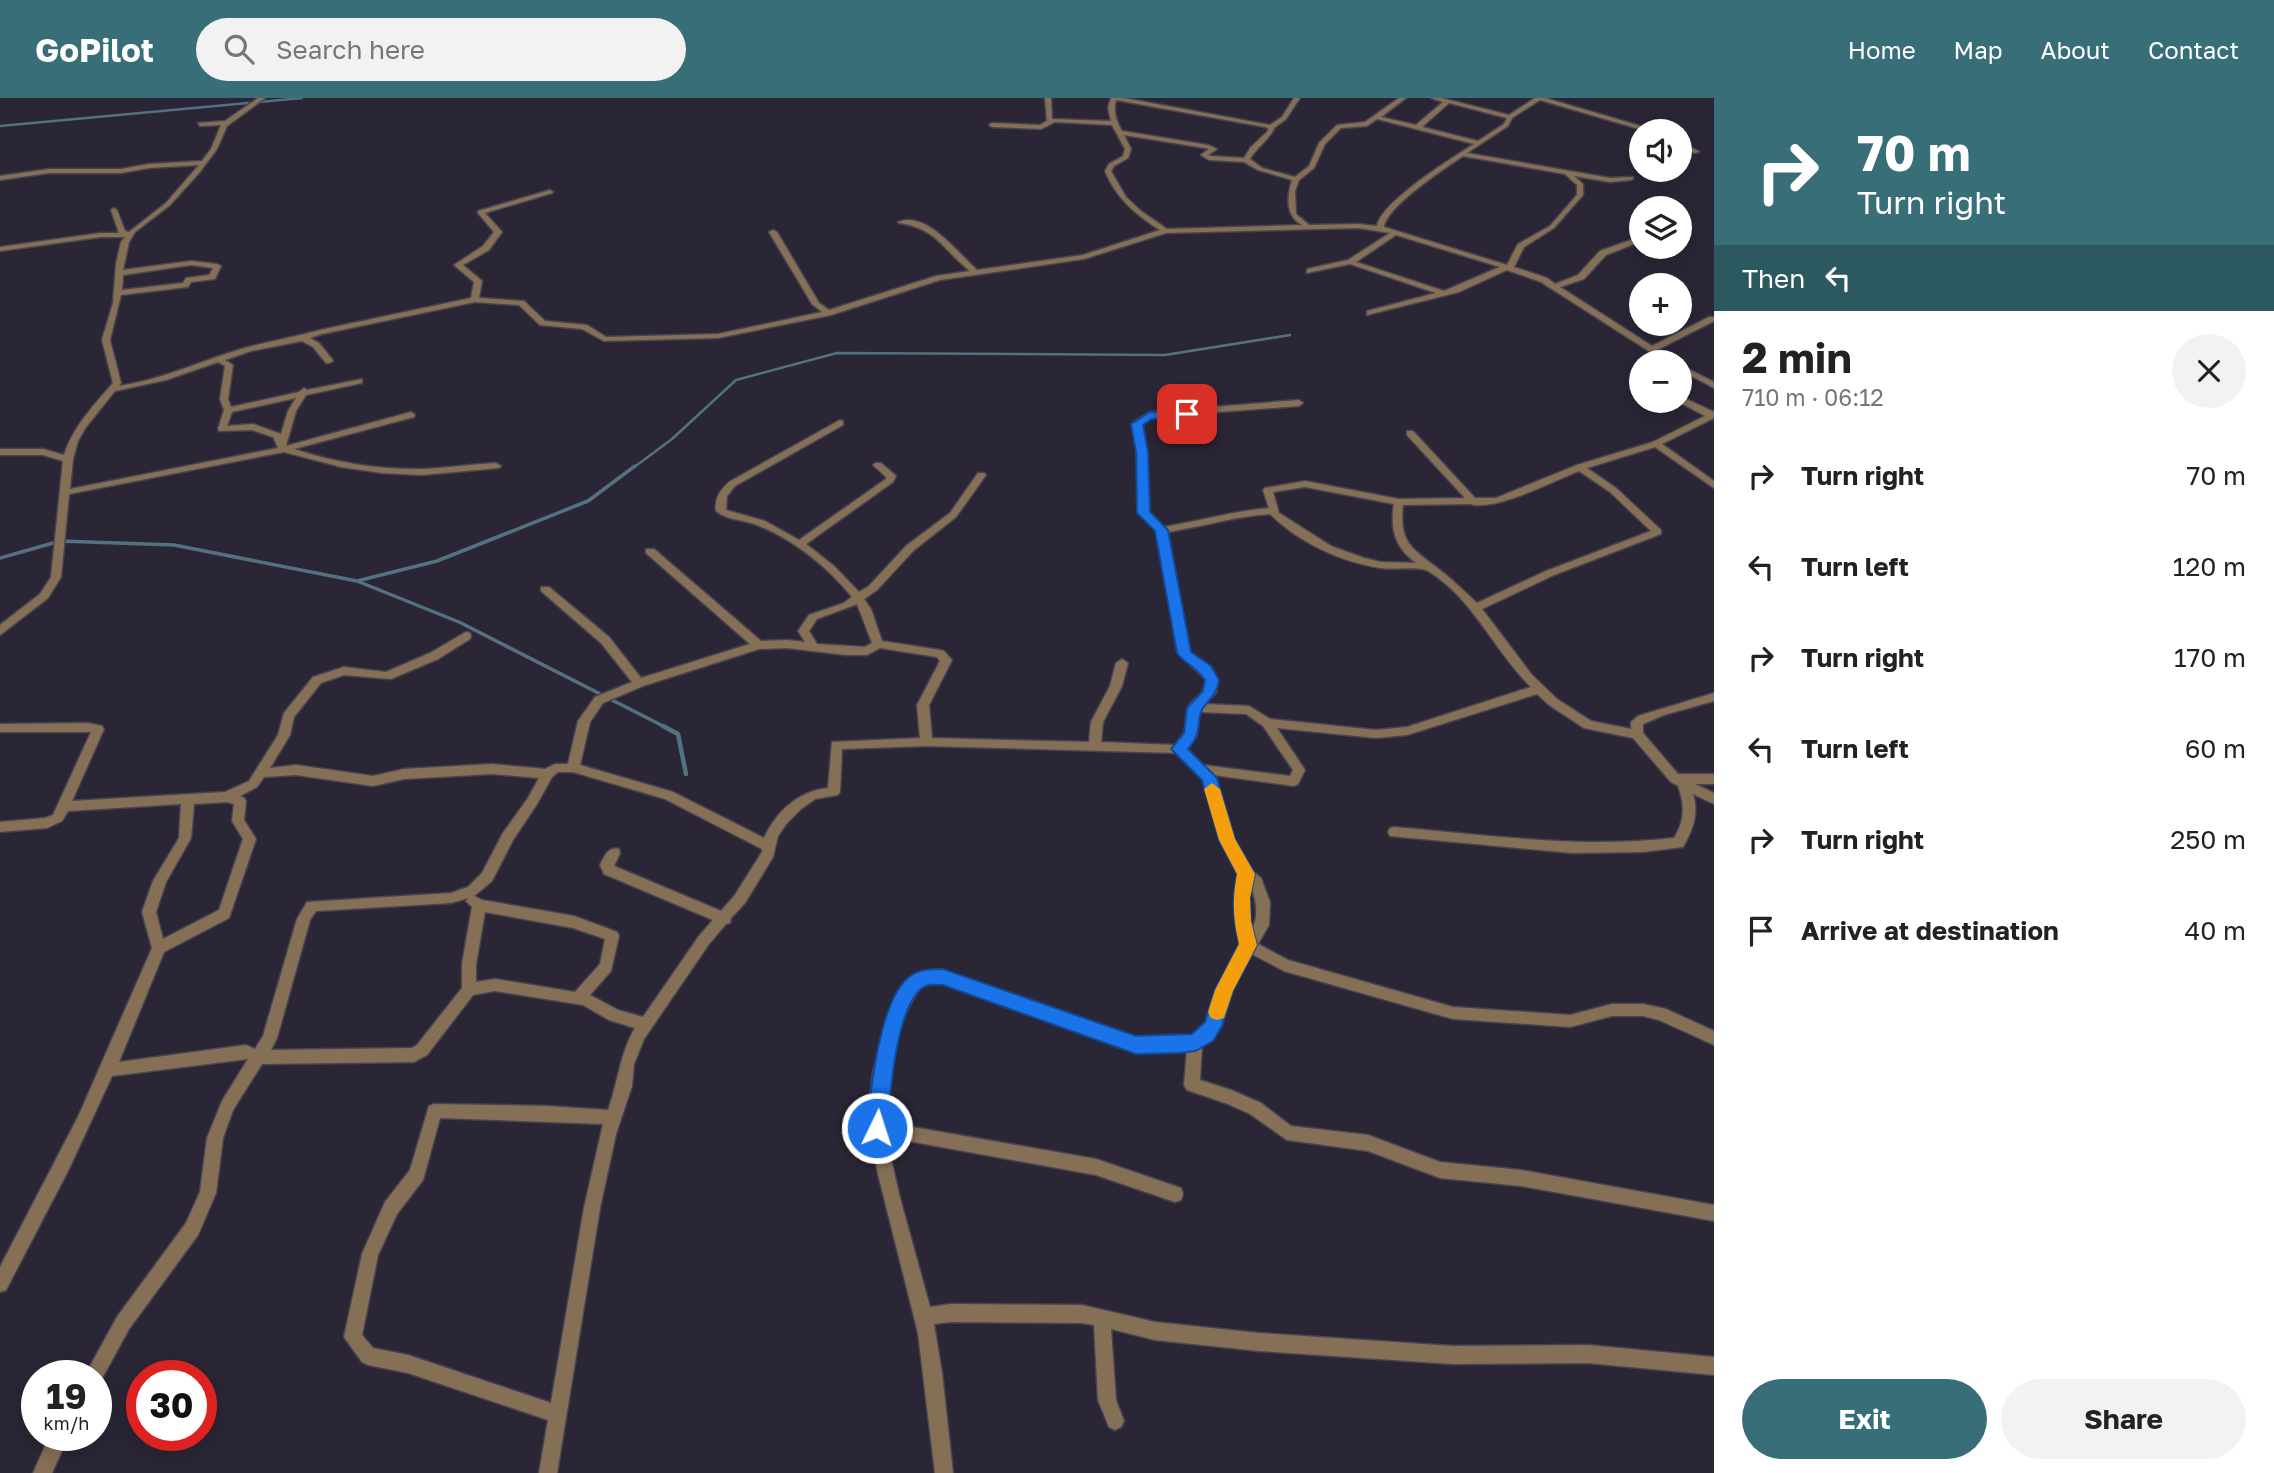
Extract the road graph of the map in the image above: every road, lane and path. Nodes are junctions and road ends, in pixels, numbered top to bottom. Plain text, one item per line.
1 (1048, 98) edge
2 (1297, 98) edge
3 (1403, 98) edge
4 (1434, 98) edge
5 (1539, 98) edge
6 (259, 101) edge
7 (1447, 102) junction
8 (1510, 117) junction
9 (1379, 118) junction
10 (1049, 120) junction
11 (228, 123) junction
12 (1114, 123) junction
13 (200, 124) dead end
14 (1629, 124) edge
15 (992, 125) dead end
16 (1271, 127) junction
17 (1417, 128) junction
18 (1122, 133) junction
19 (1479, 143) junction
20 (1692, 150) edge
21 (1696, 152) dead end
22 (1461, 154) junction
23 (1246, 160) junction
24 (204, 163) junction
25 (1565, 171) junction
26 (0, 178) edge
27 (1629, 178) edge
28 (1296, 179) junction
29 (550, 192) dead end
30 (114, 210) dead end
31 (901, 222) dead end
32 (1306, 225) junction
33 (1380, 228) junction
34 (1165, 230) junction
35 (773, 232) dead end
36 (1393, 234) junction
37 (130, 235) junction
38 (1629, 243) edge
39 (0, 249) edge
40 (1350, 261) junction
41 (1507, 267) junction
42 (974, 271) junction
43 (1310, 271) dead end
44 (119, 273) junction
45 (1556, 286) junction
46 (118, 293) junction
47 (1443, 293) junction
48 (475, 300) junction
49 (828, 313) junction
50 (1370, 313) dead end
51 (1712, 318) dead end
52 (305, 339) junction
53 (1653, 350) joint
54 (220, 360) junction
55 (329, 361) dead end
56 (1692, 373) edge
57 (359, 381) dead end
58 (1714, 385) edge
59 (114, 389) junction
60 (304, 391) junction
61 (1299, 403) dead end
62 (1692, 405) edge
63 (228, 410) junction
64 (411, 415) dead end
65 (1713, 416) edge
66 (839, 423) dead end
67 (1410, 433) dead end
68 (1656, 444) junction
69 (283, 446) junction
70 (0, 452) edge
71 (68, 459) junction
72 (878, 465) dead end
73 (496, 466) dead end
74 (1580, 467) junction
75 (981, 475) dead end
76 (1714, 485) edge
77 (67, 492) junction
78 (1399, 502) junction
79 (1474, 503) junction
80 (1273, 510) junction
81 (1162, 530) junction
82 (799, 544) junction
83 (650, 551) dead end
84 (1424, 566) junction
85 (545, 589) dead end
86 (858, 597) junction
87 (1476, 608) junction
88 (0, 631) edge
89 (466, 636) dead end
90 (878, 644) junction
91 (758, 645) junction
92 (813, 647) junction
93 (1122, 663) dead end
94 (639, 683) junction
95 (1539, 689) junction
96 (1714, 696) edge
97 (1194, 708) junction
98 (1267, 723) junction
99 (0, 729) edge
100 (1637, 734) junction
101 (926, 741) junction
102 (1095, 745) junction
103 (1179, 749) junction
104 (573, 768) junction
105 (1203, 769) junction
106 (259, 773) junction
107 (547, 774) junction
108 (1714, 779) edge
109 (1680, 783) junction
110 (227, 797) junction
111 (188, 799) junction
112 (1714, 799) edge
113 (64, 806) junction
114 (0, 827) edge
115 (1394, 832) dead end
116 (768, 846) junction
117 (614, 853) dead end
118 (1246, 874) junction
119 (463, 896) junction
120 (479, 905) junction
121 (725, 919) junction
122 (1248, 945) junction
123 (159, 948) junction
124 (469, 990) junction
125 (581, 999) junction
126 (646, 1025) junction
127 (1714, 1038) edge
128 (1195, 1042) junction
129 (260, 1057) junction
130 (107, 1070) junction
131 (612, 1118) junction
132 (877, 1128) junction
133 (1175, 1194) dead end
134 (1714, 1213) edge
135 (0, 1283) edge
136 (924, 1317) junction
137 (1102, 1320) junction
138 (103, 1360) edge
139 (1714, 1366) edge
140 (559, 1410) junction
141 (1115, 1421) dead end
142 (52, 1451) edge
143 (42, 1473) edge
144 (548, 1473) edge
145 (944, 1473) edge

1 - 10 street
2 - 16 street
3 - 9 street
4 - 7 street
5 - 8 street
5 - 14 street
6 - 11 street
7 - 8 street
7 - 17 street
8 - 19 street
9 - 17 street
9 - 28 street
10 - 12 street
10 - 15 street
11 - 13 street
11 - 24 street
12 - 16 street
12 - 18 street
16 - 23 street
17 - 19 street
18 - 23 street
18 - 34 street
19 - 22 street
20 - 21 street
22 - 25 street
22 - 33 street
23 - 28 street
24 - 26 street
24 - 37 street
25 - 27 street
25 - 41 street
28 - 32 street
29 - 48 street
30 - 37 street
31 - 42 street
32 - 33 street
32 - 34 street
33 - 36 street
34 - 42 street
35 - 49 street
36 - 40 street
36 - 41 street
37 - 39 street
37 - 44 street
38 - 45 street
40 - 43 street
40 - 47 street
41 - 45 street
41 - 47 street
42 - 49 street
44 - 46 street
44 - 46 street
45 - 53 street
46 - 59 street
47 - 50 street
48 - 49 street
48 - 52 street
51 - 53 street
52 - 54 street
52 - 55 street
54 - 59 street
54 - 63 street
56 - 58 street
57 - 60 street
59 - 71 street
60 - 63 street
60 - 69 street
61 - 81 street
62 - 65 street
63 - 69 street
64 - 69 street
65 - 68 street
66 - 82 street
67 - 79 street
68 - 74 street
68 - 76 street
69 - 73 street
69 - 77 street
70 - 71 street
71 - 77 street
72 - 82 street
74 - 79 street
74 - 87 street
75 - 86 street
77 - 88 street
78 - 79 street
78 - 80 street
78 - 84 street
80 - 81 street
80 - 84 street
81 - 97 street
82 - 86 street
83 - 91 street
84 - 87 street
85 - 94 street
86 - 90 street
86 - 92 street
87 - 95 street
89 - 106 street
90 - 92 street
90 - 101 street
91 - 92 street
91 - 94 street
93 - 102 street
94 - 104 street
95 - 98 street
95 - 100 street
96 - 100 street
97 - 98 street
97 - 103 street
98 - 105 street
99 - 113 street
100 - 109 street
101 - 102 street
101 - 116 street
102 - 103 street
103 - 105 street
104 - 107 street
104 - 116 street
105 - 118 street
106 - 107 street
106 - 110 street
107 - 119 street
108 - 109 street
109 - 112 street
109 - 115 street
110 - 111 street
110 - 123 street
111 - 113 street
111 - 123 street
113 - 114 street
116 - 121 street
117 - 121 street
118 - 122 street
118 - 122 street
119 - 120 street
119 - 129 street
120 - 124 street
120 - 125 street
121 - 126 street
122 - 127 street
122 - 128 street
123 - 130 street
124 - 125 street
124 - 129 street
125 - 126 street
126 - 131 street
128 - 132 street
128 - 134 street
129 - 130 street
129 - 138 street
130 - 135 street
131 - 140 street
131 - 140 street
132 - 133 street
132 - 136 street
136 - 137 street
136 - 145 street
137 - 139 street
137 - 141 street
140 - 144 street
142 - 143 street

